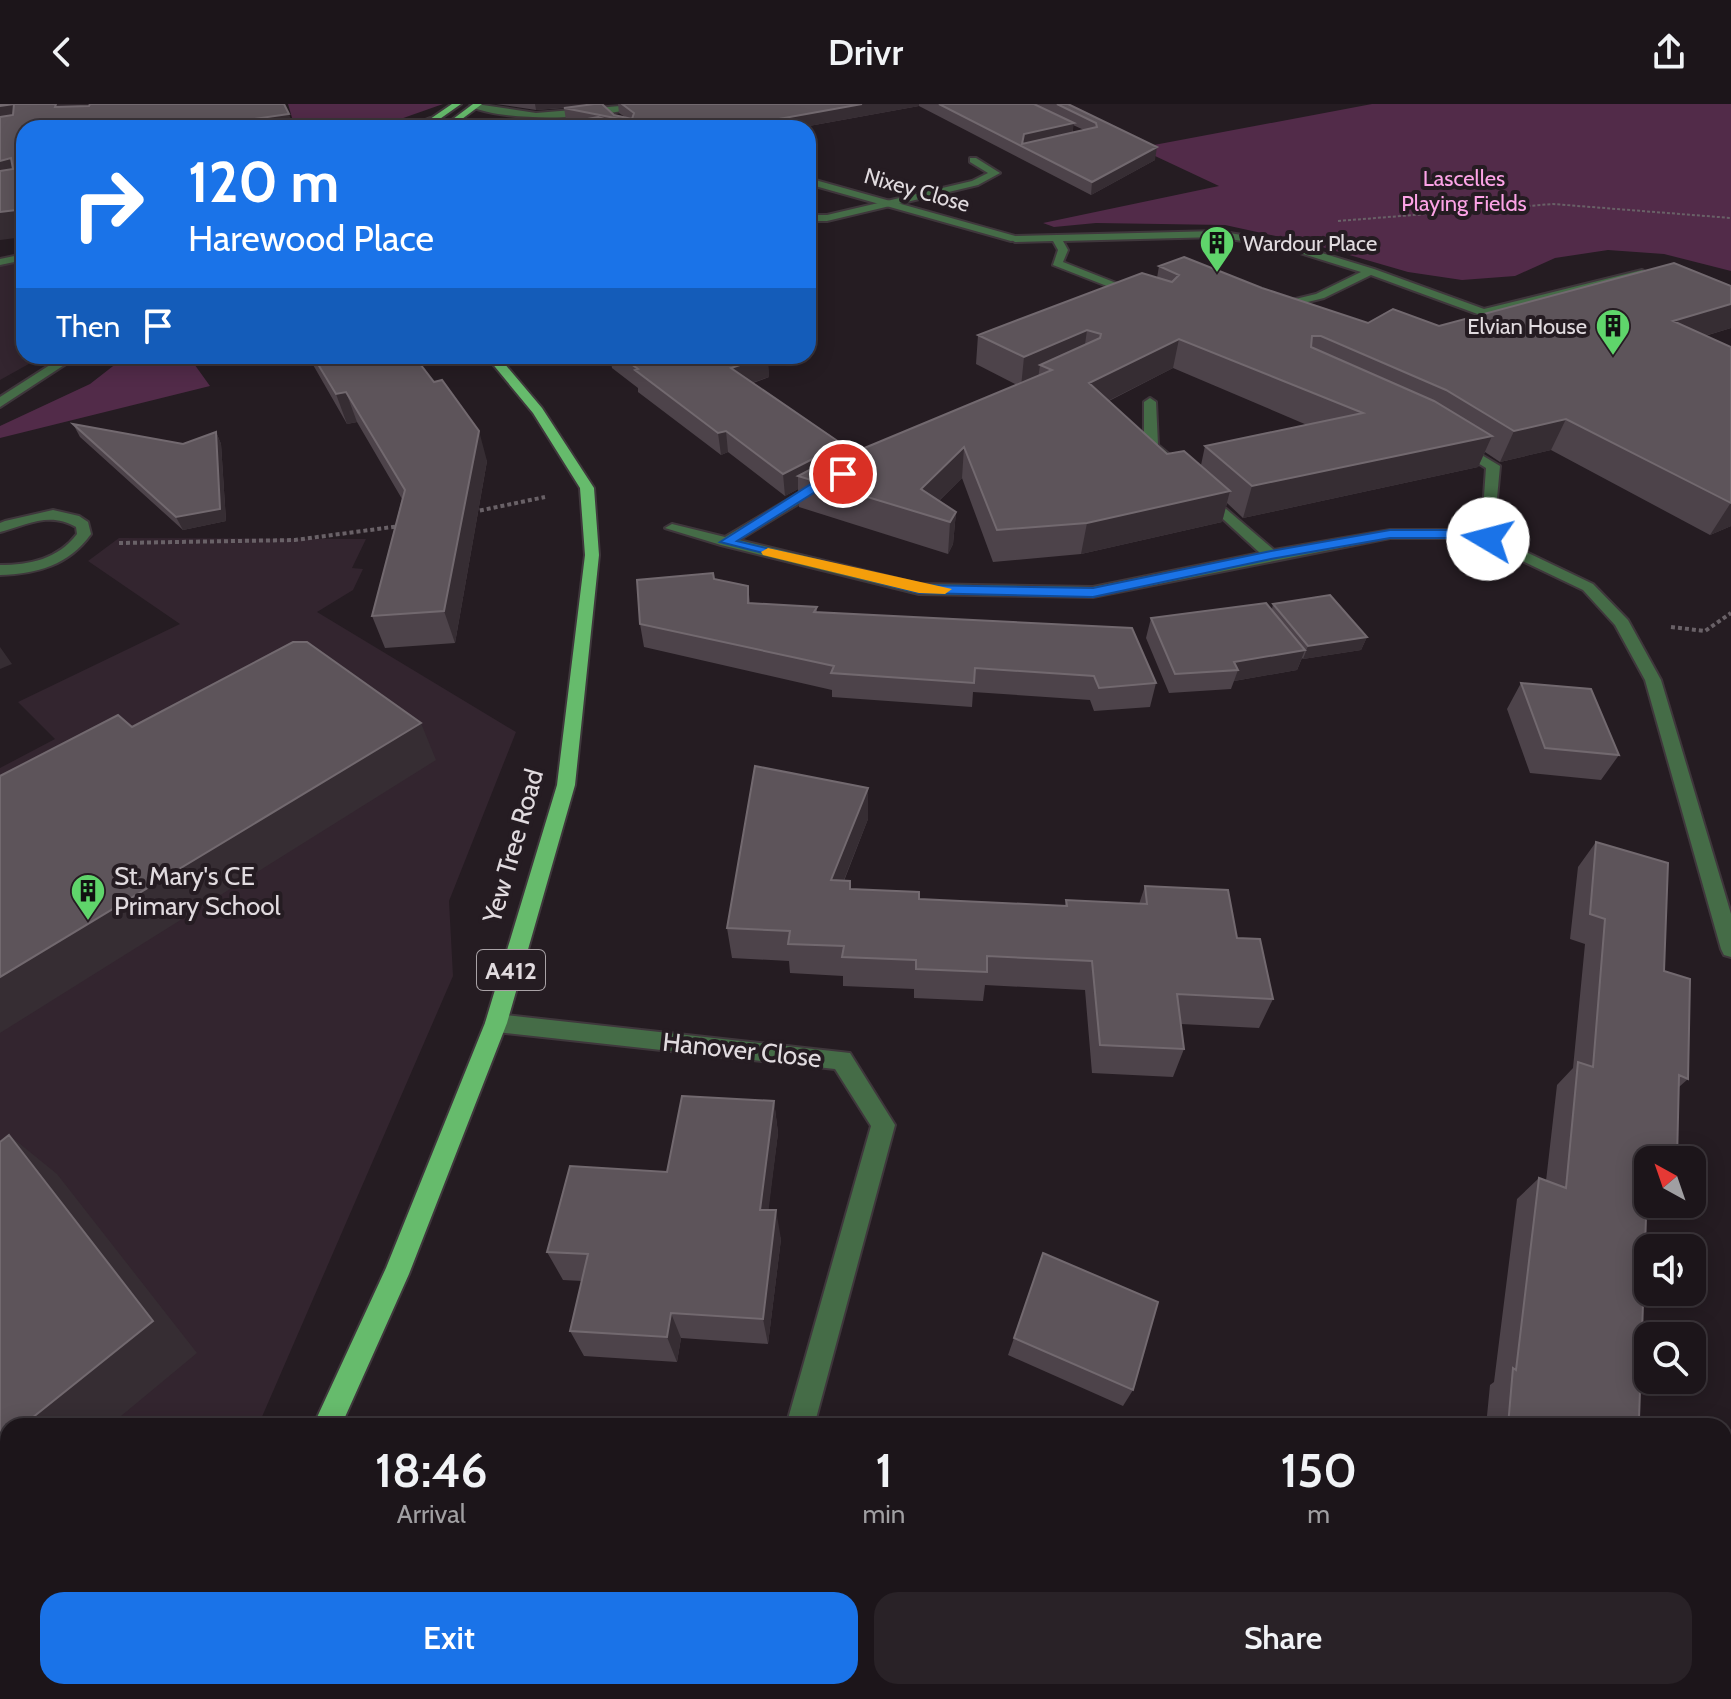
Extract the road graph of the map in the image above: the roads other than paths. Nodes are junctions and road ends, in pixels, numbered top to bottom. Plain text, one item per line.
1 (457, 104) edge
2 (640, 104) edge
3 (476, 105) edge
4 (606, 109) junction
5 (430, 120) edge
6 (456, 120) edge
7 (615, 120) edge
8 (973, 160) dead end
9 (816, 183) edge
10 (892, 202) junction
11 (816, 218) edge
12 (1057, 239) junction
13 (1370, 271) junction
14 (1650, 272) edge
15 (1152, 300) edge
16 (1259, 311) edge
17 (60, 364) edge
18 (499, 364) edge
19 (1150, 402) dead end
20 (0, 403) edge
21 (1441, 434) edge
22 (1173, 465) edge
23 (830, 480) edge
24 (1195, 485) edge
25 (0, 528) edge
26 (672, 528) dead end
27 (1488, 539) junction
28 (726, 542) junction
29 (1271, 555) junction
30 (0, 570) edge
31 (1731, 949) edge
32 (496, 1023) junction
33 (331, 1418) edge
34 (802, 1418) edge

1 - 5 main road
2 - 4 street
3 - 4 street
3 - 6 main road
4 - 7 street
8 - 10 street
9 - 10 street, Nixey Close
10 - 11 street
10 - 12 street, Nixey Close
12 - 13 street, Nixey Close
12 - 15 street
13 - 14 street, Nixey Close
13 - 16 street
17 - 20 street
18 - 32 main road, Yew Tree Road / A412
19 - 22 street
21 - 27 street
23 - 28 street
24 - 29 street
25 - 30 street
26 - 28 street
27 - 29 street
27 - 31 street
28 - 29 street
32 - 33 main road, Yew Tree Road / A412
32 - 34 street, Hanover Close

